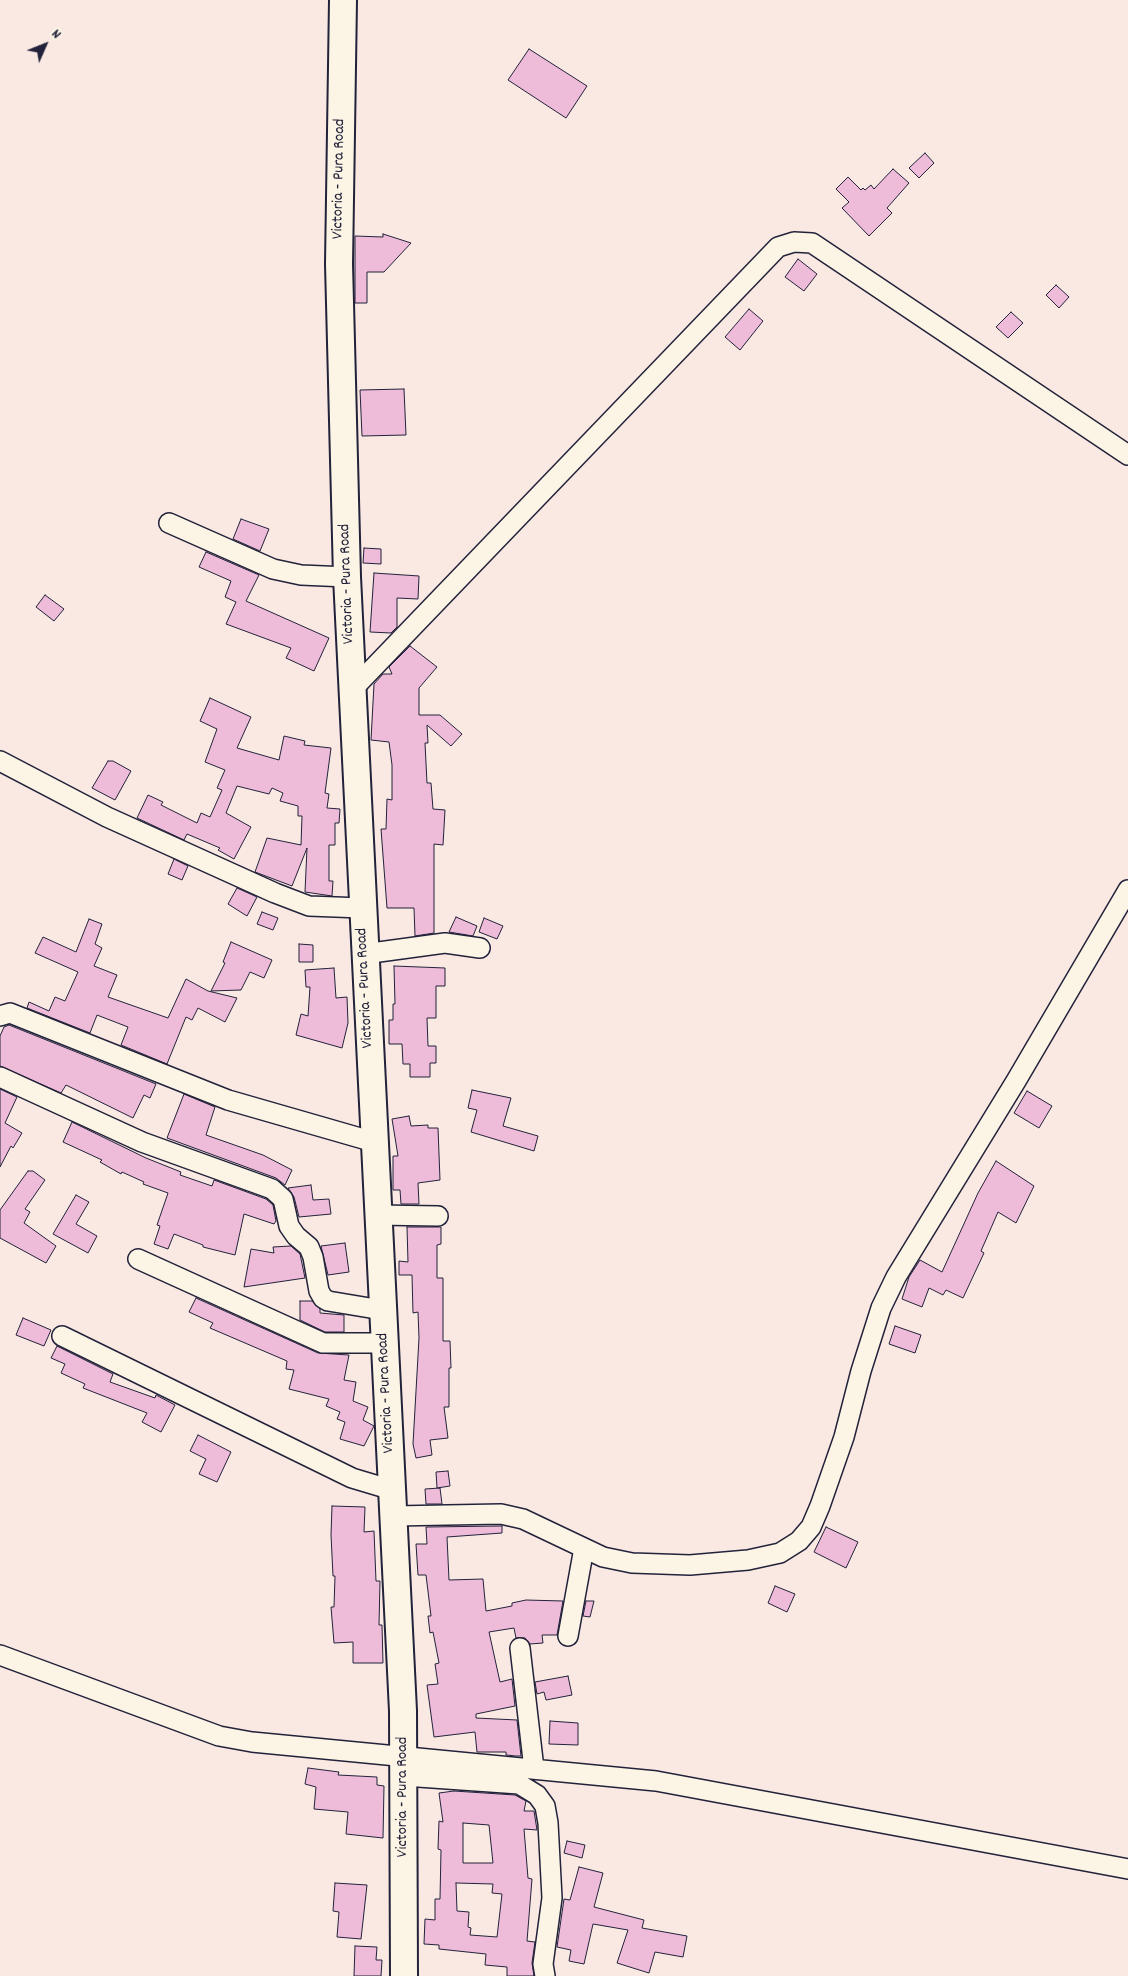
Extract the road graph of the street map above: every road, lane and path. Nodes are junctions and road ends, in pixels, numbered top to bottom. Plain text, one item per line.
1 (343, 0) edge
2 (1128, 455) edge
3 (170, 523) dead end
4 (347, 577) junction
5 (351, 691) junction
6 (0, 761) edge
7 (1128, 890) edge
8 (362, 908) junction
9 (480, 948) dead end
10 (364, 954) junction
11 (0, 1016) edge
12 (0, 1077) edge
13 (374, 1142) junction
14 (378, 1215) junction
15 (438, 1216) dead end
16 (138, 1259) dead end
17 (382, 1310) junction
18 (62, 1336) dead end
19 (384, 1343) junction
20 (392, 1490) junction
21 (393, 1516) junction
22 (584, 1548) junction
23 (568, 1636) dead end
24 (520, 1648) dead end
25 (0, 1655) edge
26 (404, 1766) junction
27 (534, 1769) junction
28 (1128, 1868) edge
29 (404, 1976) edge
30 (545, 1976) edge

1 - 4 main road, Victoria - Pura Road
2 - 5 street
3 - 4 street
4 - 5 main road, Victoria - Pura Road
5 - 8 main road, Victoria - Pura Road
6 - 8 street
7 - 22 street
8 - 10 main road, Victoria - Pura Road
9 - 10 street
10 - 13 main road, Victoria - Pura Road
11 - 13 street
12 - 17 street
13 - 14 main road, Victoria - Pura Road
14 - 15 street
14 - 17 main road, Victoria - Pura Road
16 - 19 street
17 - 19 main road, Victoria - Pura Road
18 - 20 street
19 - 20 main road, Victoria - Pura Road
20 - 21 main road, Victoria - Pura Road
21 - 22 street
21 - 26 main road, Victoria - Pura Road
22 - 23 street
24 - 27 street
25 - 26 street
26 - 27 street
26 - 29 main road, Victoria - Pura Road
26 - 30 street
27 - 28 street

